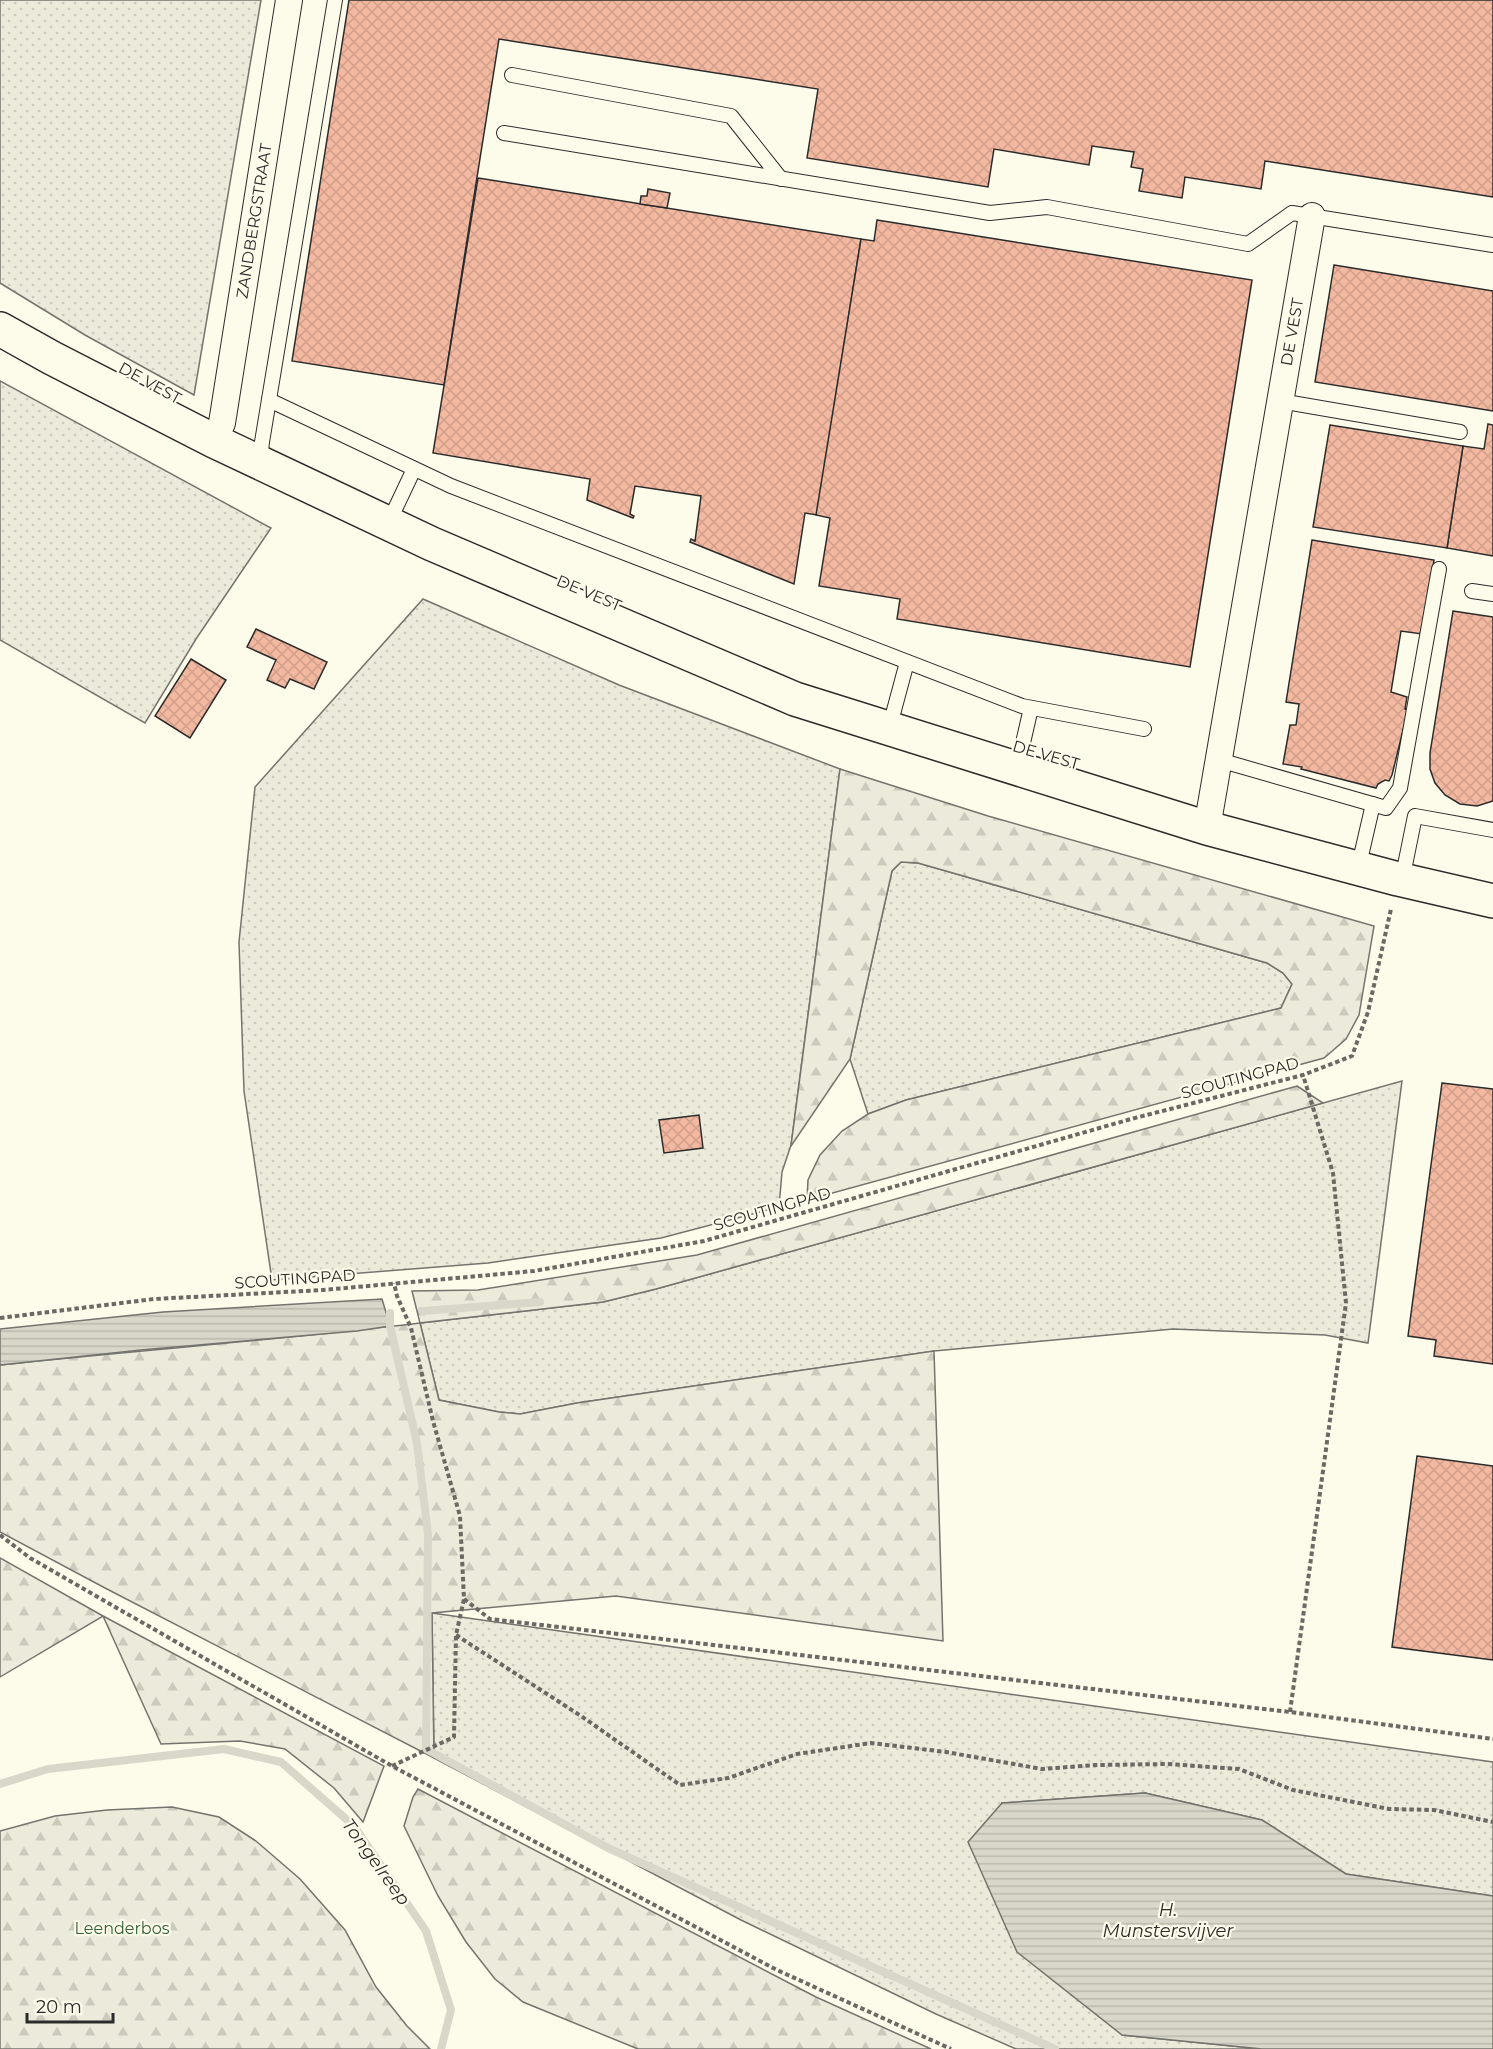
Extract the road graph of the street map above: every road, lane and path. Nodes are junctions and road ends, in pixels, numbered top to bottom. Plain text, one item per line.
1 (289, 0) edge
2 (335, 0) edge
3 (512, 75) dead end
4 (504, 133) dead end
5 (781, 179) junction
6 (1312, 216) junction
7 (1493, 245) edge
8 (0, 329) edge
9 (269, 400) junction
10 (1280, 401) junction
11 (1460, 432) dead end
12 (214, 441) junction
13 (260, 463) junction
14 (414, 469) junction
15 (388, 524) junction
16 (1438, 569) dead end
17 (1472, 591) dead end
18 (1493, 594) edge
19 (907, 662) junction
20 (1031, 708) junction
21 (889, 729) junction
22 (1144, 729) dead end
23 (1219, 759) junction
24 (1017, 769) junction
25 (1373, 804) junction
26 (1207, 828) junction
27 (1493, 830) edge
28 (1358, 868) junction
29 (1400, 880) junction
30 (1493, 901) edge
31 (1303, 1075) junction
32 (394, 1283) junction
33 (0, 1318) edge
34 (0, 1535) edge
35 (465, 1599) junction
36 (456, 1635) junction
37 (1290, 1712) junction
38 (1493, 1739) edge
39 (392, 1766) junction
40 (1493, 1822) edge
41 (951, 2049) edge

1 - 12 street, ZANDBERGSTRAAT
2 - 9 lane
3 - 5 lane
4 - 5 lane
5 - 6 lane
6 - 7 lane
6 - 10 street, DE VEST
8 - 12 main road, DE VEST
9 - 13 lane
9 - 14 lane
10 - 11 lane
10 - 23 street, DE VEST
12 - 13 main road, DE VEST
13 - 15 main road, DE VEST
14 - 15 lane
14 - 19 lane
15 - 21 main road, DE VEST
16 - 25 lane
17 - 18 lane
19 - 20 lane
19 - 21 lane
20 - 22 lane
20 - 24 lane
21 - 24 main road, DE VEST
23 - 25 lane
23 - 26 street, DE VEST
24 - 26 main road, DE VEST
25 - 28 lane
26 - 28 main road, DE VEST
27 - 29 lane
28 - 29 main road, DE VEST
29 - 30 main road, DE VEST
29 - 31 path, SCOUTINGPAD
31 - 32 path, SCOUTINGPAD
31 - 37 path
32 - 33 path, SCOUTINGPAD
32 - 35 path
34 - 39 path
35 - 36 path
35 - 37 path
36 - 39 path
36 - 40 path
37 - 38 path
39 - 41 path

